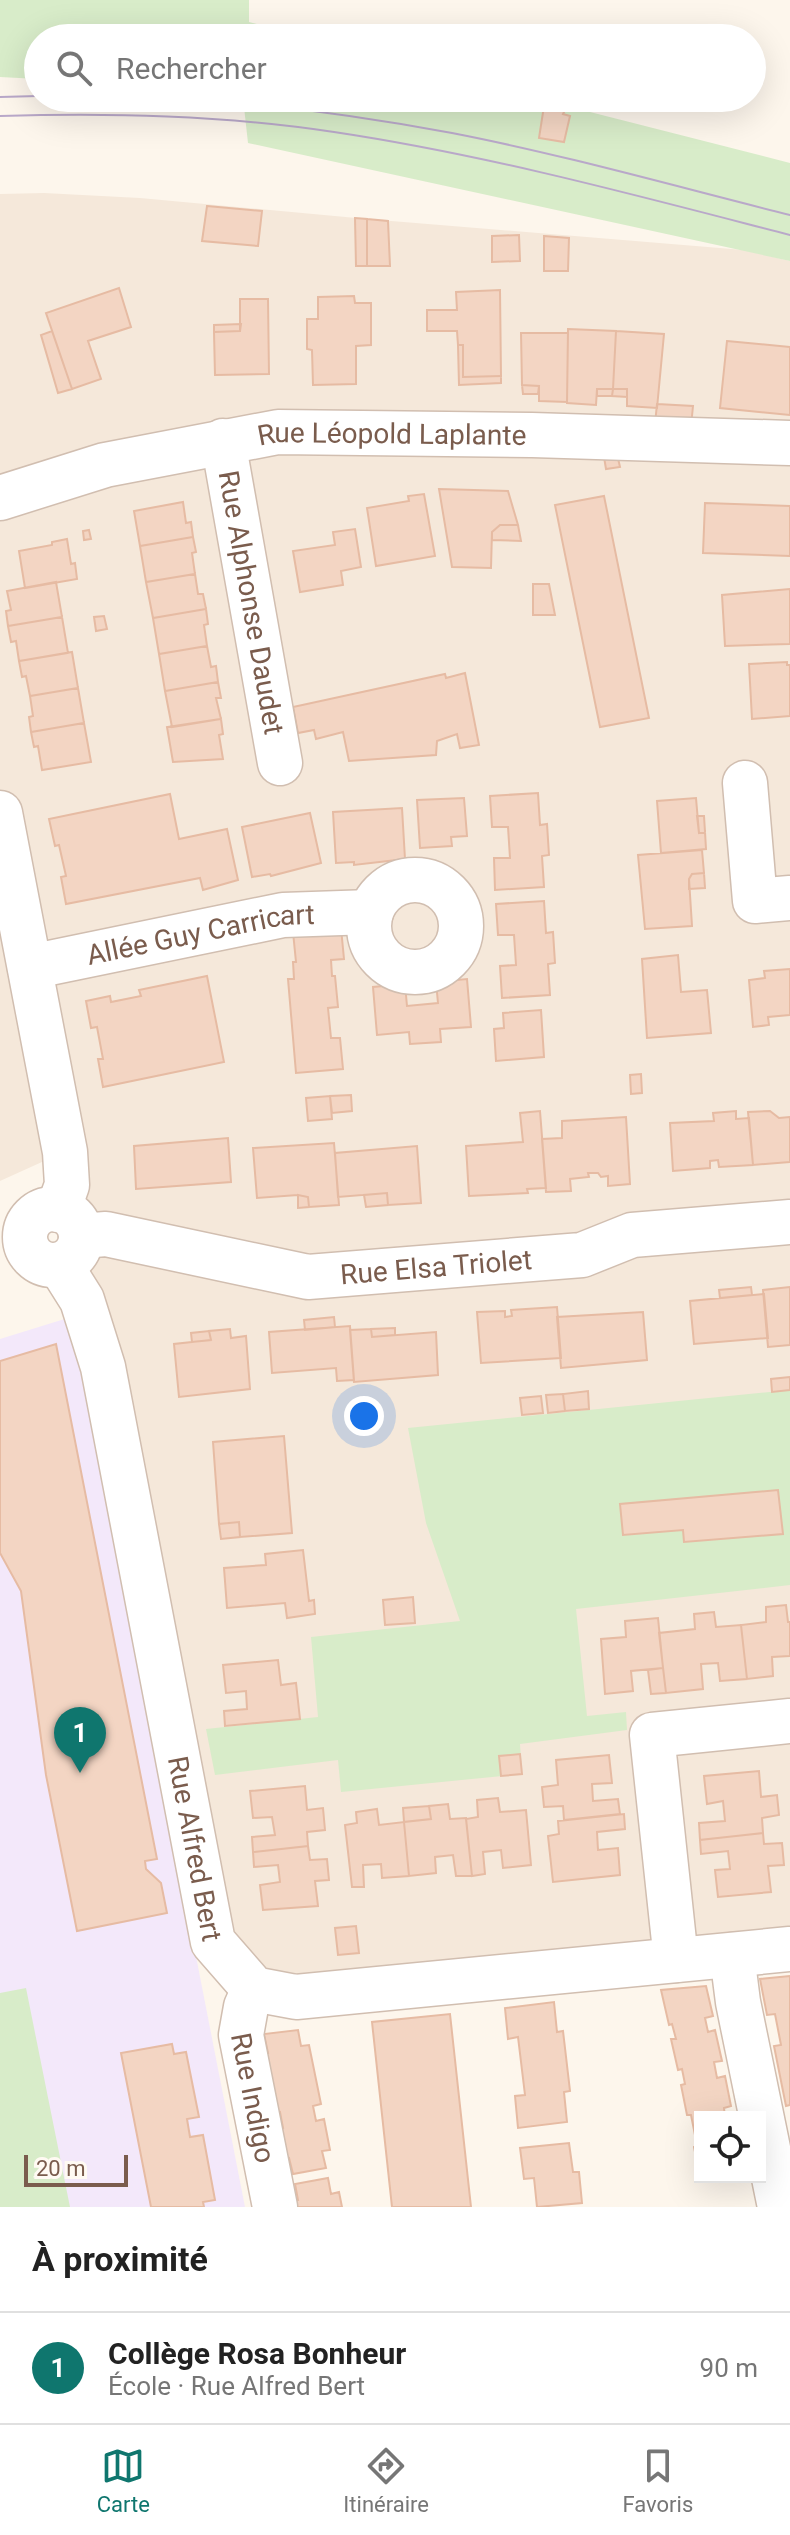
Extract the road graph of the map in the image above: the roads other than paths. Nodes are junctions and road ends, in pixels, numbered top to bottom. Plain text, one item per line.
1 (223, 441) junction
2 (790, 443) edge
3 (0, 498) edge
4 (280, 763) dead end
5 (745, 783) dead end
6 (0, 813) edge
7 (790, 898) edge
8 (371, 912) dead end
9 (30, 967) junction
10 (790, 1222) edge
11 (45, 1243) edge
12 (790, 1721) edge
13 (790, 1949) edge
14 (732, 1955) junction
15 (676, 1960) junction
16 (254, 1989) junction
17 (275, 2207) edge
18 (780, 2207) edge

1 - 2 street, Rue Léopold Laplante
1 - 3 street, Rue Léopold Laplante
1 - 4 street, Rue Alphonse Daudet
5 - 7 street
6 - 9 street
8 - 9 street, Allée Guy Carricart
9 - 11 street
10 - 11 street, Rue Elsa Triolet
11 - 16 street, Rue Alfred Bert
12 - 15 street
13 - 14 street
14 - 15 street
14 - 18 street
15 - 16 street
16 - 17 street, Rue Indigo

